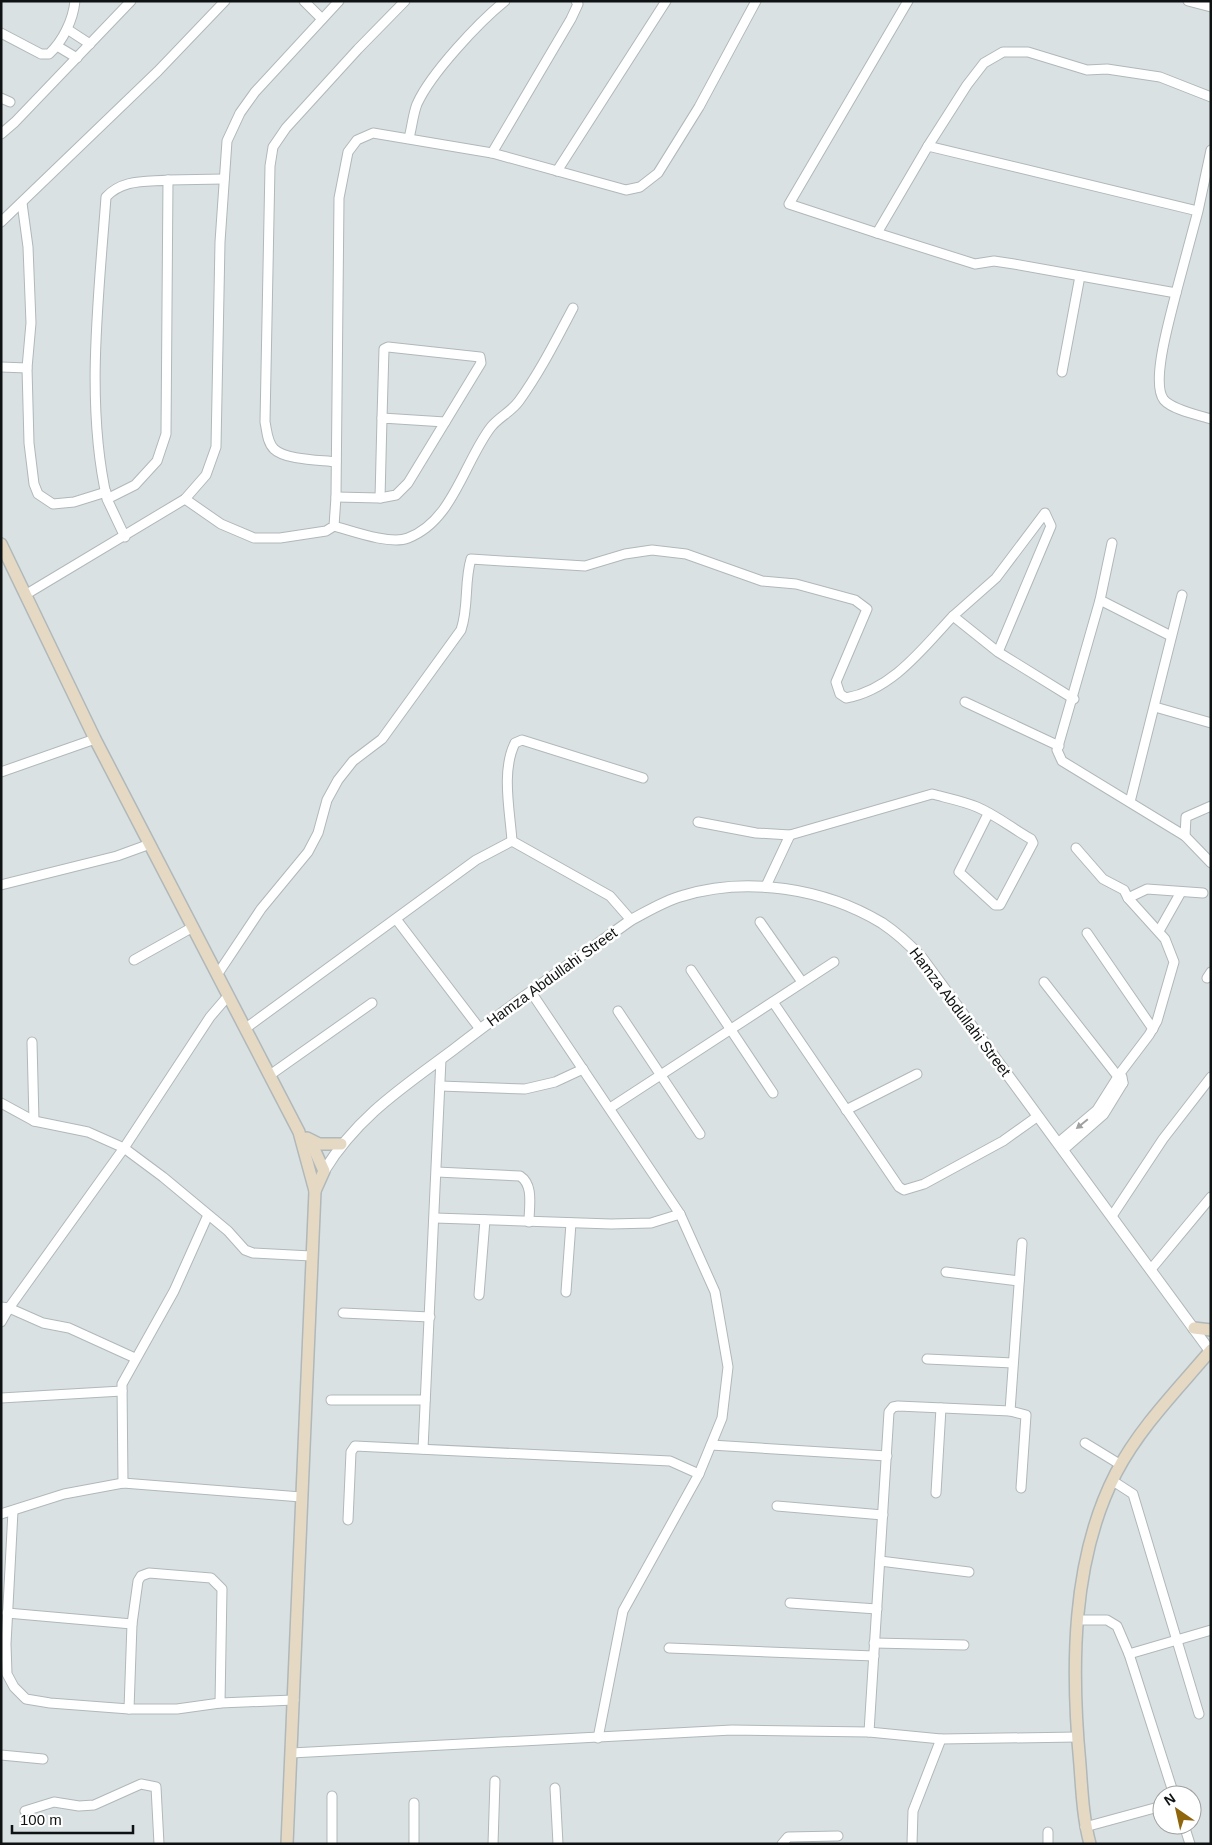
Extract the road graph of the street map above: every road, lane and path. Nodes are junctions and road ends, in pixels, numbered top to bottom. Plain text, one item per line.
1 (75, 1) edge
2 (131, 1) edge
3 (225, 1) edge
4 (304, 1) edge
5 (339, 1) edge
6 (405, 1) edge
7 (506, 1) edge
8 (576, 1) edge
9 (666, 1) edge
10 (756, 1) edge
11 (908, 1) edge
12 (1188, 1) edge
13 (1211, 7) edge
14 (322, 19) junction
15 (67, 29) junction
16 (1, 33) edge
17 (90, 44) junction
18 (57, 46) junction
19 (77, 58) junction
20 (1211, 97) edge
21 (1, 134) edge
22 (409, 138) junction
23 (928, 146) junction
24 (1211, 150) edge
25 (492, 153) junction
26 (557, 171) junction
27 (224, 179) junction
28 (168, 180) junction
29 (22, 203) junction
30 (1198, 211) junction
31 (1, 222) edge
32 (876, 233) junction
33 (1080, 276) junction
34 (1176, 293) junction
35 (573, 308) dead end
36 (1, 367) edge
37 (27, 368) junction
38 (1062, 372) dead end
39 (382, 418) junction
40 (1211, 419) edge
41 (445, 422) junction
42 (336, 462) junction
43 (106, 496) junction
44 (336, 497) junction
45 (380, 498) junction
46 (185, 499) junction
47 (334, 526) junction
48 (125, 537) junction
49 (1112, 543) dead end
50 (1, 544) edge
51 (25, 594) junction
52 (1182, 596) dead end
53 (1100, 600) junction
54 (953, 616) junction
55 (1171, 636) junction
56 (998, 652) junction
57 (1074, 698) junction
58 (964, 702) dead end
59 (1155, 707) junction
60 (1211, 723) edge
61 (96, 739) junction
62 (1059, 746) junction
63 (1, 772) edge
64 (643, 778) dead end
65 (1130, 802) junction
66 (1211, 806) edge
67 (988, 814) junction
68 (698, 822) dead end
69 (790, 835) junction
70 (1185, 836) junction
71 (512, 841) junction
72 (150, 844) junction
73 (1076, 848) dead end
74 (1211, 863) edge
75 (1, 885) edge
76 (766, 886) junction
77 (1181, 892) junction
78 (1203, 893) dead end
79 (1128, 898) junction
80 (396, 919) junction
81 (631, 920) junction
82 (760, 922) dead end
83 (193, 927) junction
84 (1159, 932) junction
85 (1087, 933) dead end
86 (134, 960) dead end
87 (834, 962) dead end
88 (691, 970) dead end
89 (217, 975) junction
90 (802, 982) junction
91 (1044, 982) dead end
92 (530, 992) junction
93 (228, 996) junction
94 (372, 1002) dead end
95 (773, 1002) junction
96 (618, 1011) dead end
97 (246, 1028) junction
98 (480, 1029) junction
99 (731, 1029) junction
100 (1153, 1029) junction
101 (32, 1042) dead end
102 (441, 1059) junction
103 (583, 1069) junction
104 (916, 1074) dead end
105 (270, 1075) junction
106 (661, 1075) junction
107 (1121, 1078) junction
108 (1210, 1079) edge
109 (440, 1086) junction
110 (773, 1094) dead end
111 (1, 1103) edge
112 (610, 1108) junction
113 (846, 1110) junction
114 (1038, 1116) junction
115 (34, 1121) junction
116 (299, 1132) junction
117 (700, 1134) dead end
118 (310, 1140) junction
119 (341, 1144) junction
120 (1061, 1146) junction
121 (124, 1148) junction
122 (309, 1164) junction
123 (324, 1171) junction
124 (437, 1172) junction
125 (315, 1192) junction
126 (1211, 1197) edge
127 (680, 1214) junction
128 (208, 1215) junction
129 (1112, 1216) junction
130 (435, 1218) junction
131 (485, 1220) junction
132 (529, 1222) junction
133 (571, 1223) junction
134 (1022, 1243) dead end
135 (311, 1256) junction
136 (1152, 1268) junction
137 (946, 1272) dead end
138 (1019, 1281) junction
139 (566, 1292) dead end
140 (479, 1295) dead end
141 (5, 1308) edge
142 (343, 1313) dead end
143 (430, 1317) junction
144 (1, 1322) edge
145 (1194, 1328) junction
146 (1211, 1330) edge
147 (1211, 1351) edge
148 (136, 1358) junction
149 (927, 1359) dead end
150 (1013, 1363) junction
151 (122, 1391) junction
152 (1, 1398) edge
153 (331, 1400) dead end
154 (425, 1400) junction
155 (941, 1408) junction
156 (1010, 1411) junction
157 (1085, 1444) dead end
158 (711, 1445) junction
159 (423, 1449) junction
160 (887, 1456) junction
161 (1121, 1465) junction
162 (699, 1474) junction
163 (1113, 1481) junction
164 (123, 1483) junction
165 (1020, 1488) dead end
166 (936, 1493) dead end
167 (301, 1497) junction
168 (777, 1506) dead end
169 (12, 1511) junction
170 (1, 1514) edge
171 (883, 1515) junction
172 (348, 1520) dead end
173 (880, 1561) junction
174 (969, 1572) dead end
175 (790, 1603) dead end
176 (877, 1608) junction
177 (7, 1613) junction
178 (1079, 1620) junction
179 (132, 1624) junction
180 (1211, 1630) edge
181 (1175, 1640) junction
182 (874, 1643) junction
183 (964, 1645) dead end
184 (669, 1648) dead end
185 (1129, 1654) junction
186 (874, 1656) junction
187 (294, 1700) junction
188 (220, 1703) junction
189 (129, 1709) junction
190 (1199, 1714) dead end
191 (869, 1732) junction
192 (1077, 1736) junction
193 (598, 1738) junction
194 (941, 1739) junction
195 (291, 1753) junction
196 (1, 1755) edge
197 (43, 1759) dead end
198 (495, 1781) dead end
199 (1171, 1785) edge
200 (555, 1788) dead end
201 (332, 1796) dead end
202 (414, 1803) dead end
203 (1152, 1809) edge
204 (25, 1811) dead end
205 (1085, 1827) junction
206 (1048, 1832) dead end
207 (838, 1836) dead end
208 (159, 1844) edge
209 (287, 1844) edge
210 (332, 1844) edge
211 (414, 1844) edge
212 (493, 1844) edge
213 (558, 1844) edge
214 (782, 1844) edge
215 (912, 1844) edge
216 (1048, 1844) edge
217 (1090, 1844) edge

1 - 15 street
2 - 17 street
3 - 29 street
4 - 14 street
5 - 14 street
6 - 42 street
7 - 22 street
8 - 25 street
9 - 26 street
10 - 26 street
11 - 32 street
12 - 13 street
14 - 27 street
15 - 17 street
15 - 18 street
16 - 18 street
17 - 19 street
18 - 19 street
19 - 21 street
20 - 23 street
22 - 25 street
22 - 42 street
23 - 30 street
23 - 32 street
24 - 30 street
25 - 26 street
27 - 28 street
27 - 46 street
28 - 43 street
28 - 43 street
29 - 31 street
29 - 37 street
30 - 34 street
32 - 33 street
33 - 34 street
33 - 38 street
34 - 40 street
35 - 47 street
36 - 37 street
37 - 43 street
39 - 41 street
39 - 41 street
39 - 45 street
41 - 45 street
42 - 44 street
43 - 48 street
44 - 45 street
44 - 47 street
46 - 47 street
46 - 48 street
48 - 51 street
49 - 53 street
50 - 51 main road
51 - 61 main road
52 - 55 street
53 - 55 street
53 - 57 street
54 - 56 street
54 - 56 street
54 - 89 street
55 - 59 street
56 - 57 street
57 - 62 street
58 - 62 street
59 - 60 street
59 - 65 street
61 - 63 street
61 - 72 main road
62 - 65 street
64 - 71 street
65 - 70 street
66 - 70 street
67 - 67 street
67 - 69 street
68 - 69 street
69 - 76 street
70 - 74 street
71 - 80 street
71 - 81 street
72 - 75 street
72 - 83 main road
73 - 79 street
76 - 81 street, Hamza Abdullahi Street
76 - 114 street, Hamza Abdullahi Street
77 - 78 street
77 - 79 street
77 - 84 street
79 - 84 street
80 - 97 street
80 - 98 street
81 - 92 street, Hamza Abdullahi Street
82 - 90 street
83 - 86 street
83 - 89 main road
84 - 100 street
85 - 100 street
87 - 90 street
88 - 99 street
89 - 93 main road
90 - 95 street
91 - 107 street
92 - 98 street, Hamza Abdullahi Street
92 - 103 street
93 - 97 main road
93 - 121 street
94 - 105 street
95 - 99 street
95 - 113 street
96 - 106 street
97 - 105 main road
98 - 102 street, Hamza Abdullahi Street
99 - 106 street
99 - 110 street
100 - 107 street
101 - 115 street
102 - 109 street
102 - 119 street, Hamza Abdullahi Street
103 - 109 street
103 - 112 street
104 - 113 street
105 - 116 main road
106 - 112 street
106 - 117 street
107 - 120 street
108 - 129 street
109 - 124 street
111 - 115 street
112 - 127 street
113 - 114 street
114 - 120 street, Hamza Abdullahi Street
115 - 121 street
116 - 118 main road
116 - 122 main road
118 - 119 main road
118 - 123 main road
119 - 123 street, Hamza Abdullahi Street
120 - 129 street, Hamza Abdullahi Street
121 - 128 street
121 - 141 street
122 - 123 main road
122 - 125 main road
123 - 125 main road
124 - 130 street
124 - 132 street
125 - 135 main road
126 - 136 street
127 - 133 street
127 - 158 street
128 - 135 street
128 - 148 street
129 - 136 street, Hamza Abdullahi Street
130 - 131 street
130 - 143 street
131 - 132 street
131 - 140 street
132 - 133 street
133 - 139 street
134 - 138 street
135 - 167 main road
136 - 145 street, Hamza Abdullahi Street
137 - 138 street
138 - 150 street
141 - 144 street
141 - 148 street
142 - 143 street
143 - 154 street
145 - 146 main road
145 - 147 street, Hamza Abdullahi Street
147 - 161 main road
148 - 151 street
149 - 150 street
150 - 156 street
151 - 152 street
151 - 164 street
153 - 154 street
154 - 159 street
155 - 156 street
155 - 160 street
155 - 166 street
156 - 165 street
157 - 161 street
158 - 160 street
158 - 162 street
159 - 162 street
159 - 172 street
160 - 171 street
161 - 163 main road
162 - 193 street
163 - 178 main road
163 - 181 street
164 - 167 street
164 - 169 street
167 - 187 main road
168 - 171 street
169 - 170 street
169 - 177 street
171 - 173 street
173 - 174 street
173 - 176 street
175 - 176 street
176 - 182 street
177 - 179 street
177 - 189 street
178 - 185 street
178 - 192 main road
179 - 188 street
179 - 189 street
180 - 181 street
181 - 185 street
181 - 190 street
182 - 183 street
182 - 186 street
184 - 186 street
185 - 199 street
186 - 191 street
187 - 188 street
187 - 195 main road
188 - 189 street
191 - 193 street
191 - 194 street
192 - 194 street
192 - 205 main road
193 - 195 street
194 - 215 street
195 - 209 main road
196 - 197 street
198 - 212 street
200 - 213 street
201 - 210 street
202 - 211 street
203 - 205 street
204 - 208 street
205 - 217 main road
206 - 216 street
207 - 214 street

